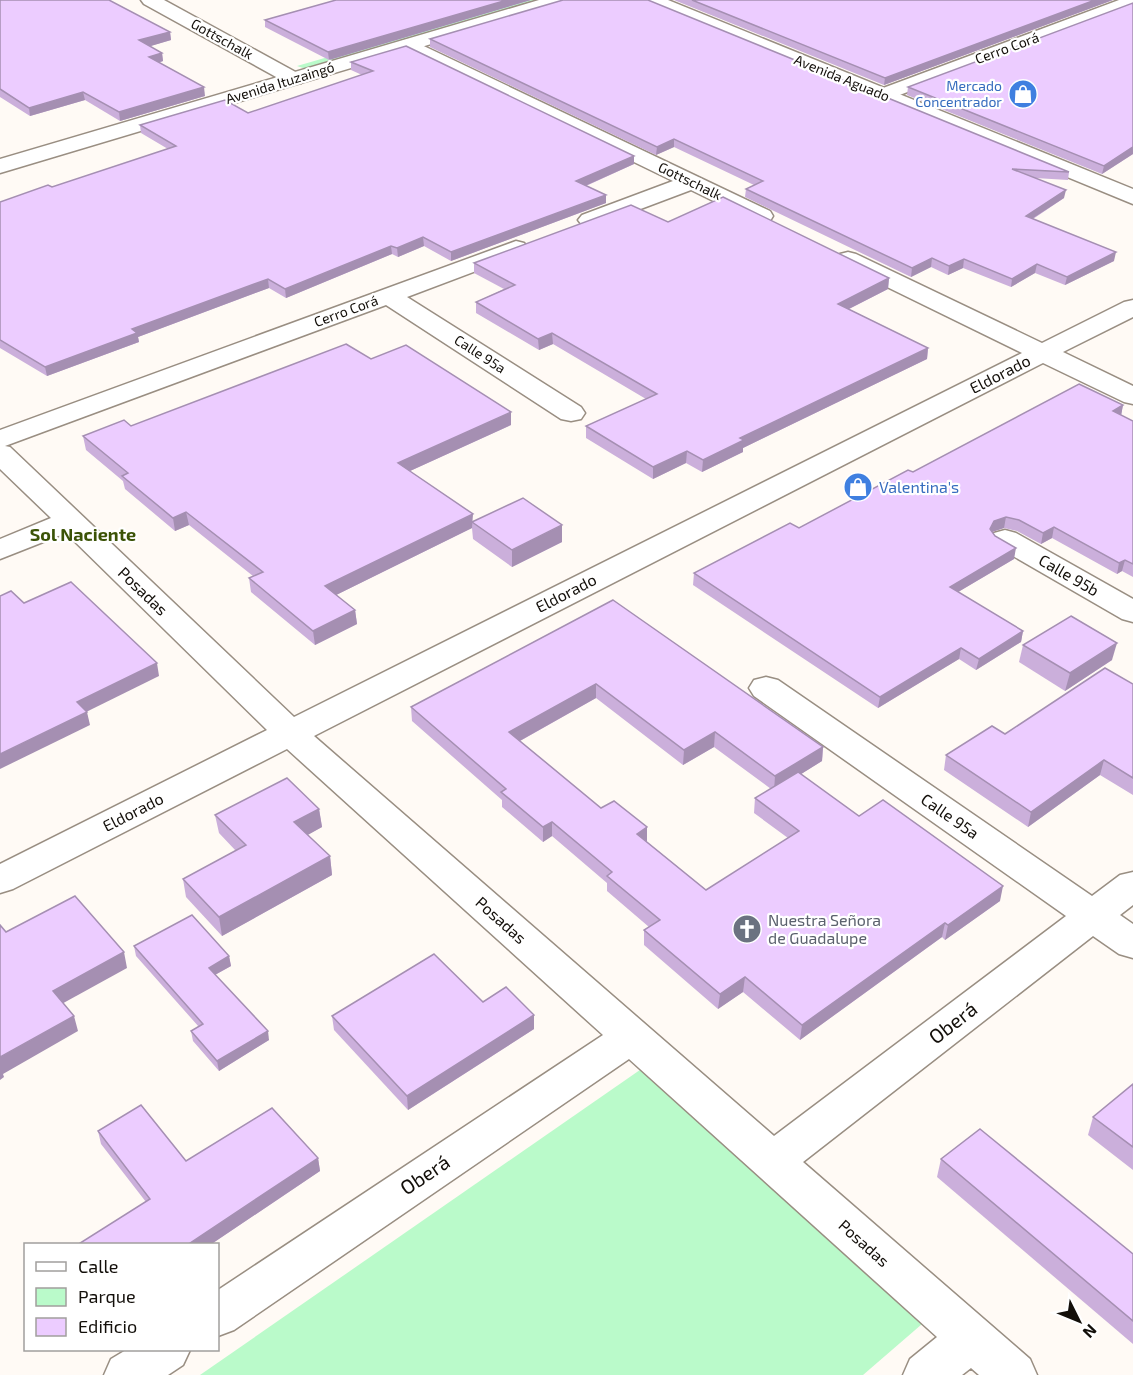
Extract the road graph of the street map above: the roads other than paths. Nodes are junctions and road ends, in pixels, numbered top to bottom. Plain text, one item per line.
1 (150, 0) edge
2 (502, 0) edge
3 (559, 0) edge
4 (652, 0) edge
5 (1133, 1) edge
6 (409, 45) junction
7 (273, 68) junction
8 (294, 79) junction
9 (882, 94) junction
10 (0, 148) edge
11 (0, 166) edge
12 (692, 183) junction
13 (1133, 197) edge
14 (777, 224) edge
15 (573, 227) edge
16 (540, 239) edge
17 (830, 250) edge
18 (388, 295) junction
19 (1133, 307) edge
20 (1042, 353) junction
21 (1133, 396) edge
22 (571, 413) dead end
23 (0, 439) edge
24 (0, 453) edge
25 (70, 521) junction
26 (1005, 539) edge
27 (0, 550) edge
28 (1133, 612) edge
29 (766, 688) dead end
30 (290, 733) junction
31 (0, 880) edge
32 (1133, 885) edge
33 (1093, 916) junction
34 (1133, 944) edge
35 (632, 1036) junction
36 (773, 1161) junction
37 (219, 1314) edge
38 (970, 1338) junction
39 (164, 1351) edge
40 (128, 1375) edge
41 (927, 1375) edge
42 (1013, 1375) edge

1 - 7 street, Gottschalk
2 - 7 street, Avenida Ituzaingó
3 - 6 street, Avenida Ituzaingó
4 - 9 street, Avenida Aguado
5 - 9 street, Cerro Corá
6 - 8 street, Avenida Ituzaingó
6 - 12 street, Gottschalk
7 - 8 street, Gottschalk
7 - 10 street, Avenida Ituzaingó
8 - 11 street, Avenida Ituzaingó
9 - 13 street, Avenida Aguado
12 - 14 street, Gottschalk
12 - 15 street
16 - 18 street, Cerro Corá
17 - 20 street
18 - 22 street, Calle 95a
18 - 23 street, Cerro Corá
19 - 20 street, Eldorado
20 - 21 street
20 - 30 street, Eldorado
24 - 25 street, Posadas
25 - 27 street
25 - 30 street, Posadas
26 - 28 street, Calle 95b
29 - 33 street, Calle 95a
30 - 31 street, Eldorado
30 - 35 street, Posadas
32 - 33 street, Oberá
33 - 34 street, Calle 95a
33 - 36 street, Oberá
35 - 36 street, Posadas
35 - 37 street, Oberá
36 - 38 street, Posadas
38 - 41 street
38 - 42 street, Posadas
39 - 40 street

